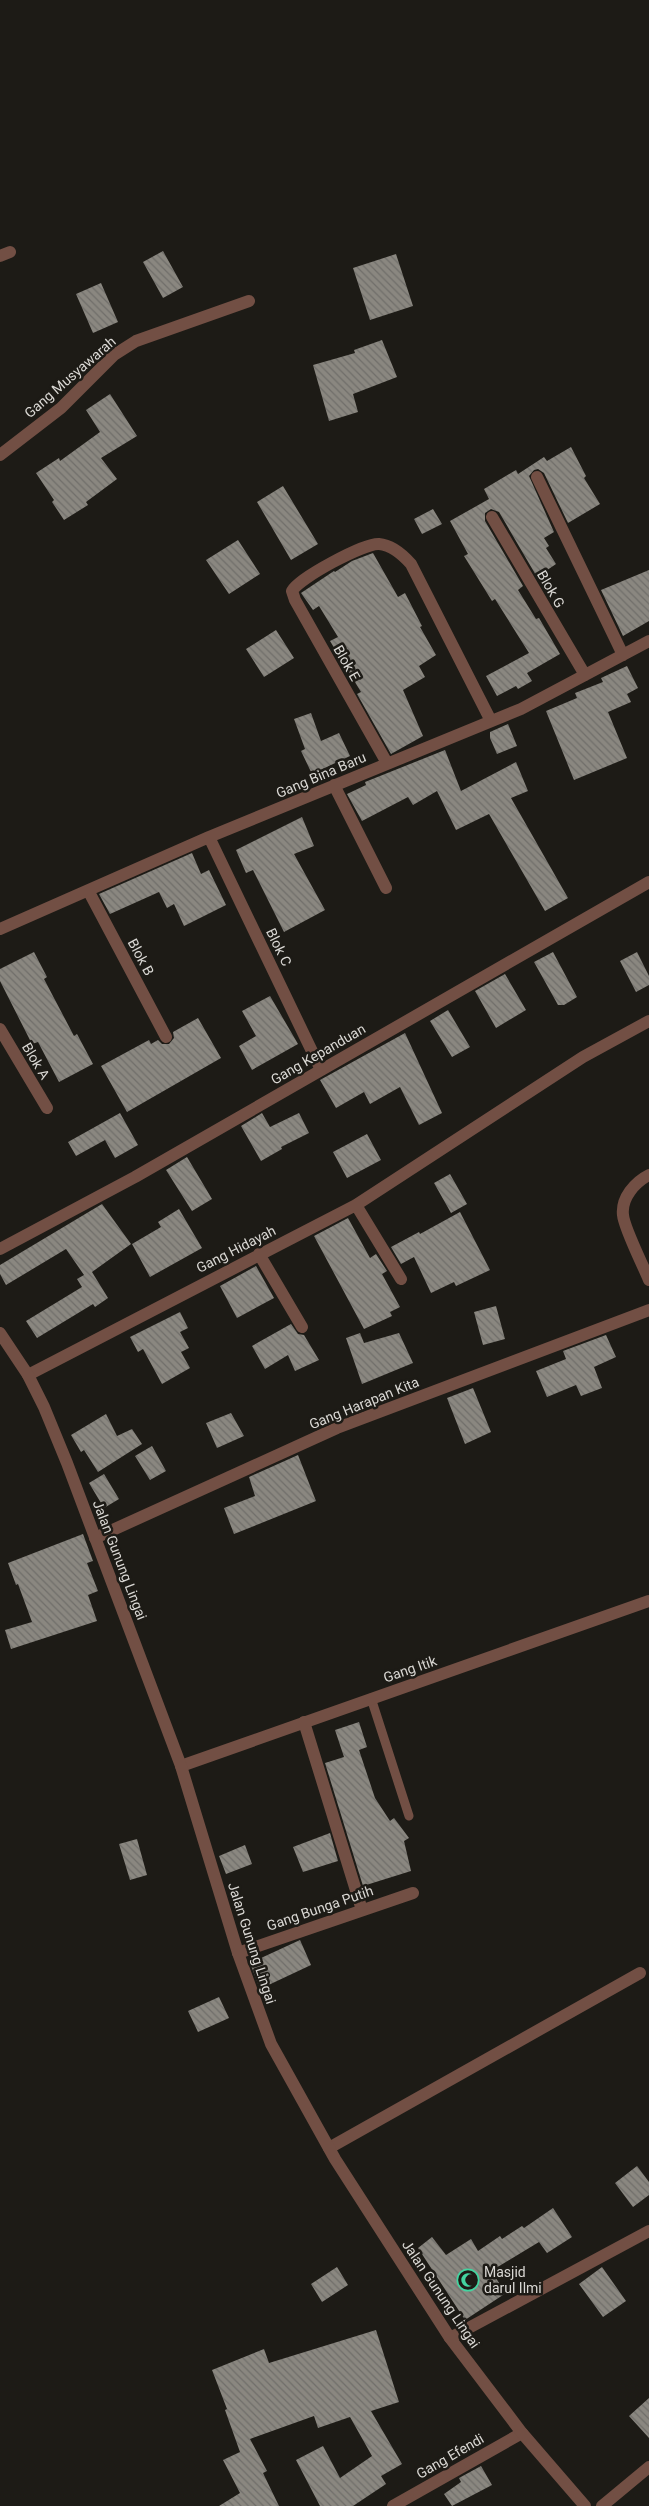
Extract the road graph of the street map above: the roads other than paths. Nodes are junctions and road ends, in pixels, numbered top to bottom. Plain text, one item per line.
1 (249, 301) dead end
2 (0, 456) edge
3 (537, 477) dead end
4 (492, 517) dead end
5 (649, 641) edge
6 (623, 655) junction
7 (584, 675) junction
8 (491, 721) junction
9 (387, 763) junction
10 (334, 785) junction
11 (209, 837) junction
12 (649, 882) edge
13 (386, 888) dead end
14 (89, 892) junction
15 (0, 929) edge
16 (649, 1021) edge
17 (0, 1029) edge
18 (166, 1037) dead end
19 (321, 1070) junction
20 (47, 1108) dead end
21 (649, 1175) edge
22 (356, 1205) junction
23 (0, 1249) edge
24 (259, 1254) junction
25 (401, 1280) dead end
26 (649, 1280) edge
27 (649, 1310) edge
28 (302, 1327) dead end
29 (0, 1333) edge
30 (28, 1376) junction
31 (95, 1538) junction
32 (649, 1600) edge
33 (371, 1698) junction
34 (304, 1722) junction
35 (182, 1766) junction
36 (409, 1816) dead end
37 (412, 1892) dead end
38 (362, 1910) junction
39 (238, 1953) junction
40 (640, 1973) dead end
41 (329, 2148) junction
42 (649, 2231) edge
43 (450, 2338) junction
44 (522, 2433) junction
45 (649, 2467) edge
46 (393, 2506) edge
47 (585, 2506) edge
48 (602, 2506) edge

1 - 2 street, Gang Musyawarah
3 - 6 street
4 - 7 street, Blok G
5 - 6 street, Gang Bina Baru
6 - 7 street, Gang Bina Baru
7 - 8 street, Gang Bina Baru
8 - 9 street, Gang Bina Baru
8 - 9 street, Blok E
9 - 10 street, Gang Bina Baru
10 - 11 street, Gang Bina Baru
10 - 13 street
11 - 14 street, Gang Bina Baru
11 - 19 street, Blok C
12 - 19 street, Gang Kepanduan
14 - 15 street, Gang Bina Baru
14 - 18 street, Blok B
16 - 22 street, Gang Hidayah
17 - 20 street, Blok A
19 - 23 street, Gang Kepanduan
21 - 26 street
22 - 24 street, Gang Hidayah
22 - 25 street
24 - 28 street
24 - 30 street, Gang Hidayah
27 - 31 street, Gang Harapan Kita
29 - 30 street, Jalan Gunung Lingai
30 - 31 street, Jalan Gunung Lingai
31 - 35 street, Jalan Gunung Lingai
32 - 33 street, Gang Itik
33 - 34 street, Gang Itik
33 - 36 lane
34 - 35 street, Gang Itik
34 - 38 street
35 - 39 street, Jalan Gunung Lingai
37 - 38 street, Gang Bunga Putih
38 - 39 street, Gang Bunga Putih
39 - 41 street, Jalan Gunung Lingai
40 - 41 street
41 - 43 street, Jalan Gunung Lingai
42 - 43 street
43 - 44 street, Jalan Gunung Lingai
44 - 46 street, Gang Efendi
44 - 47 street, Jalan Gunung Lingai
45 - 48 street

